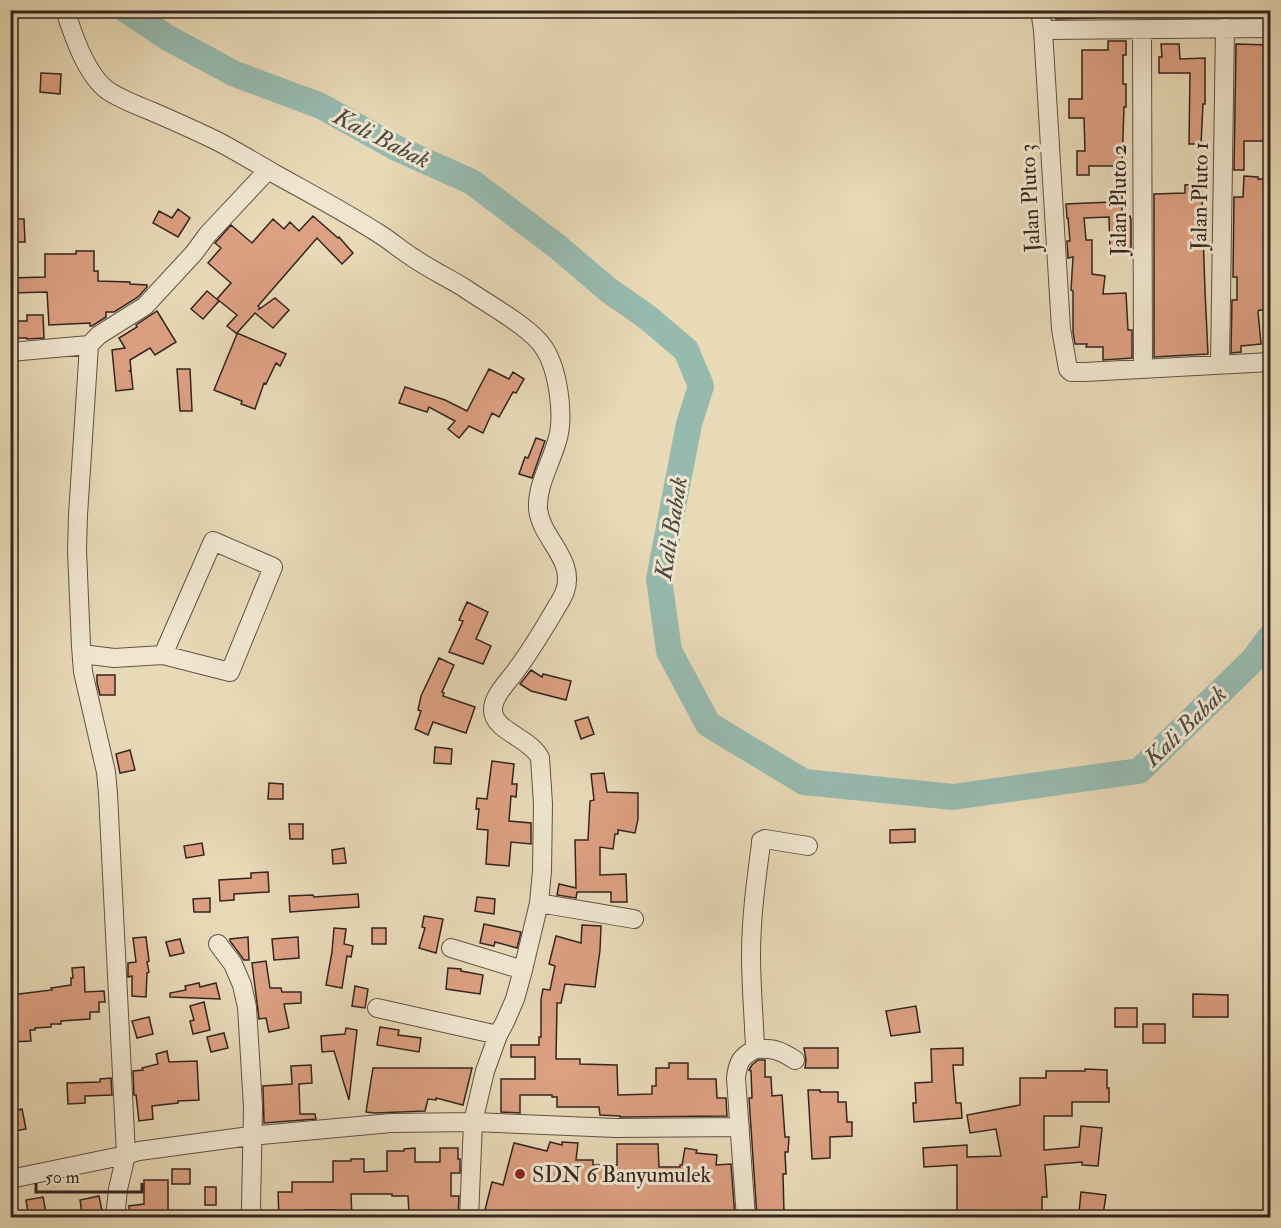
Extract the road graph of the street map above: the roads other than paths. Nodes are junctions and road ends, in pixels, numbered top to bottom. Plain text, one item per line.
1 (65, 10) edge
2 (1040, 10) edge
3 (1226, 28) junction
4 (1270, 28) edge
5 (1043, 30) junction
6 (1142, 30) junction
7 (268, 170) junction
8 (89, 345) junction
9 (10, 352) edge
10 (1270, 362) edge
11 (1220, 365) junction
12 (1143, 369) junction
13 (82, 654) junction
14 (163, 655) junction
15 (808, 846) dead end
16 (539, 903) junction
17 (634, 919) dead end
18 (218, 944) dead end
19 (451, 948) dead end
20 (524, 970) junction
21 (377, 1008) dead end
22 (498, 1035) junction
23 (755, 1049) junction
24 (795, 1060) dead end
25 (473, 1122) junction
26 (740, 1127) junction
27 (250, 1136) junction
28 (126, 1155) junction
29 (10, 1179) edge
30 (115, 1218) edge
31 (253, 1218) edge
32 (469, 1218) edge
33 (746, 1218) edge

1 - 7 street
2 - 5 street, Jalan Pluto 3
3 - 4 street
3 - 6 street
3 - 11 street, Jalan Pluto 1
5 - 6 street
5 - 12 street, Jalan Pluto 3
6 - 12 street, Jalan Pluto 2
7 - 8 street
7 - 16 street
8 - 9 street
8 - 13 street
10 - 11 street
11 - 12 street
13 - 14 street
13 - 28 street
14 - 14 street
15 - 23 street
16 - 17 street
16 - 20 street
18 - 27 street
19 - 20 street
20 - 22 street
21 - 22 street
22 - 25 street
23 - 24 street
23 - 26 street
25 - 26 street
25 - 27 street
25 - 32 street
26 - 33 street
27 - 28 street
27 - 31 street
28 - 29 street
28 - 30 street

